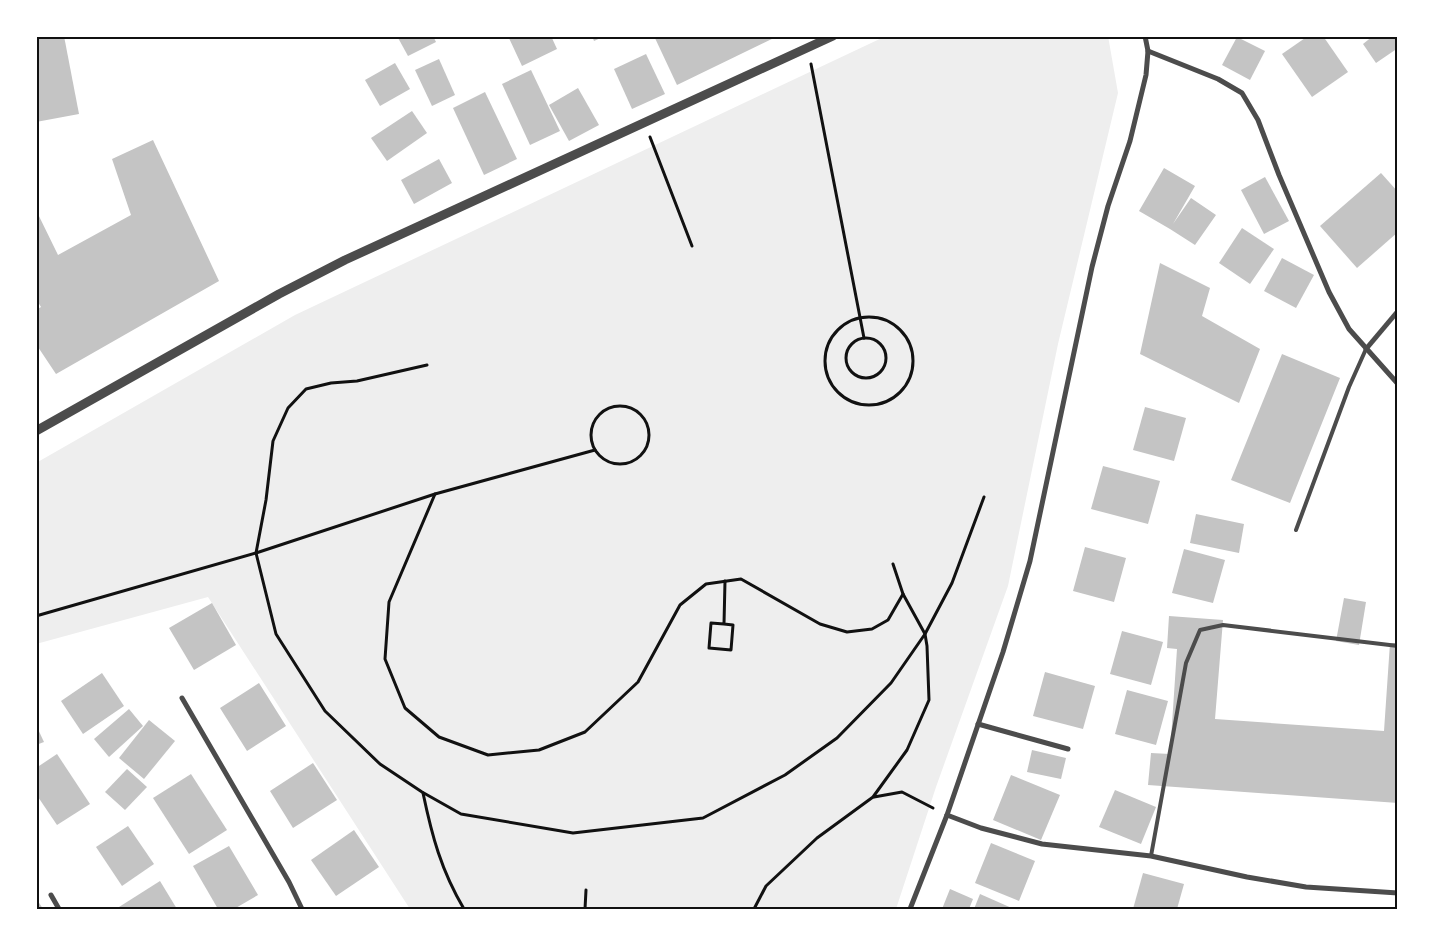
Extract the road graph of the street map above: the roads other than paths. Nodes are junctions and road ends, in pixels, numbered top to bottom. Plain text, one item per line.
1 (833, 36) edge
2 (1144, 36) edge
3 (1148, 51) junction
4 (1398, 311) edge
5 (1366, 349) junction
6 (1398, 384) edge
7 (36, 431) edge
8 (1296, 530) dead end
9 (1398, 646) edge
10 (182, 698) dead end
11 (978, 724) junction
12 (1068, 749) dead end
13 (947, 815) junction
14 (1151, 856) junction
15 (1398, 893) edge
16 (51, 895) dead end
17 (59, 909) edge
18 (302, 909) edge
19 (910, 909) edge

1 - 7 street
2 - 3 street
3 - 5 street
3 - 11 street
4 - 5 street
5 - 6 street
5 - 8 lane
9 - 14 lane
10 - 18 street
11 - 12 street
11 - 13 street
13 - 14 street
13 - 19 street
14 - 15 street
16 - 17 street

